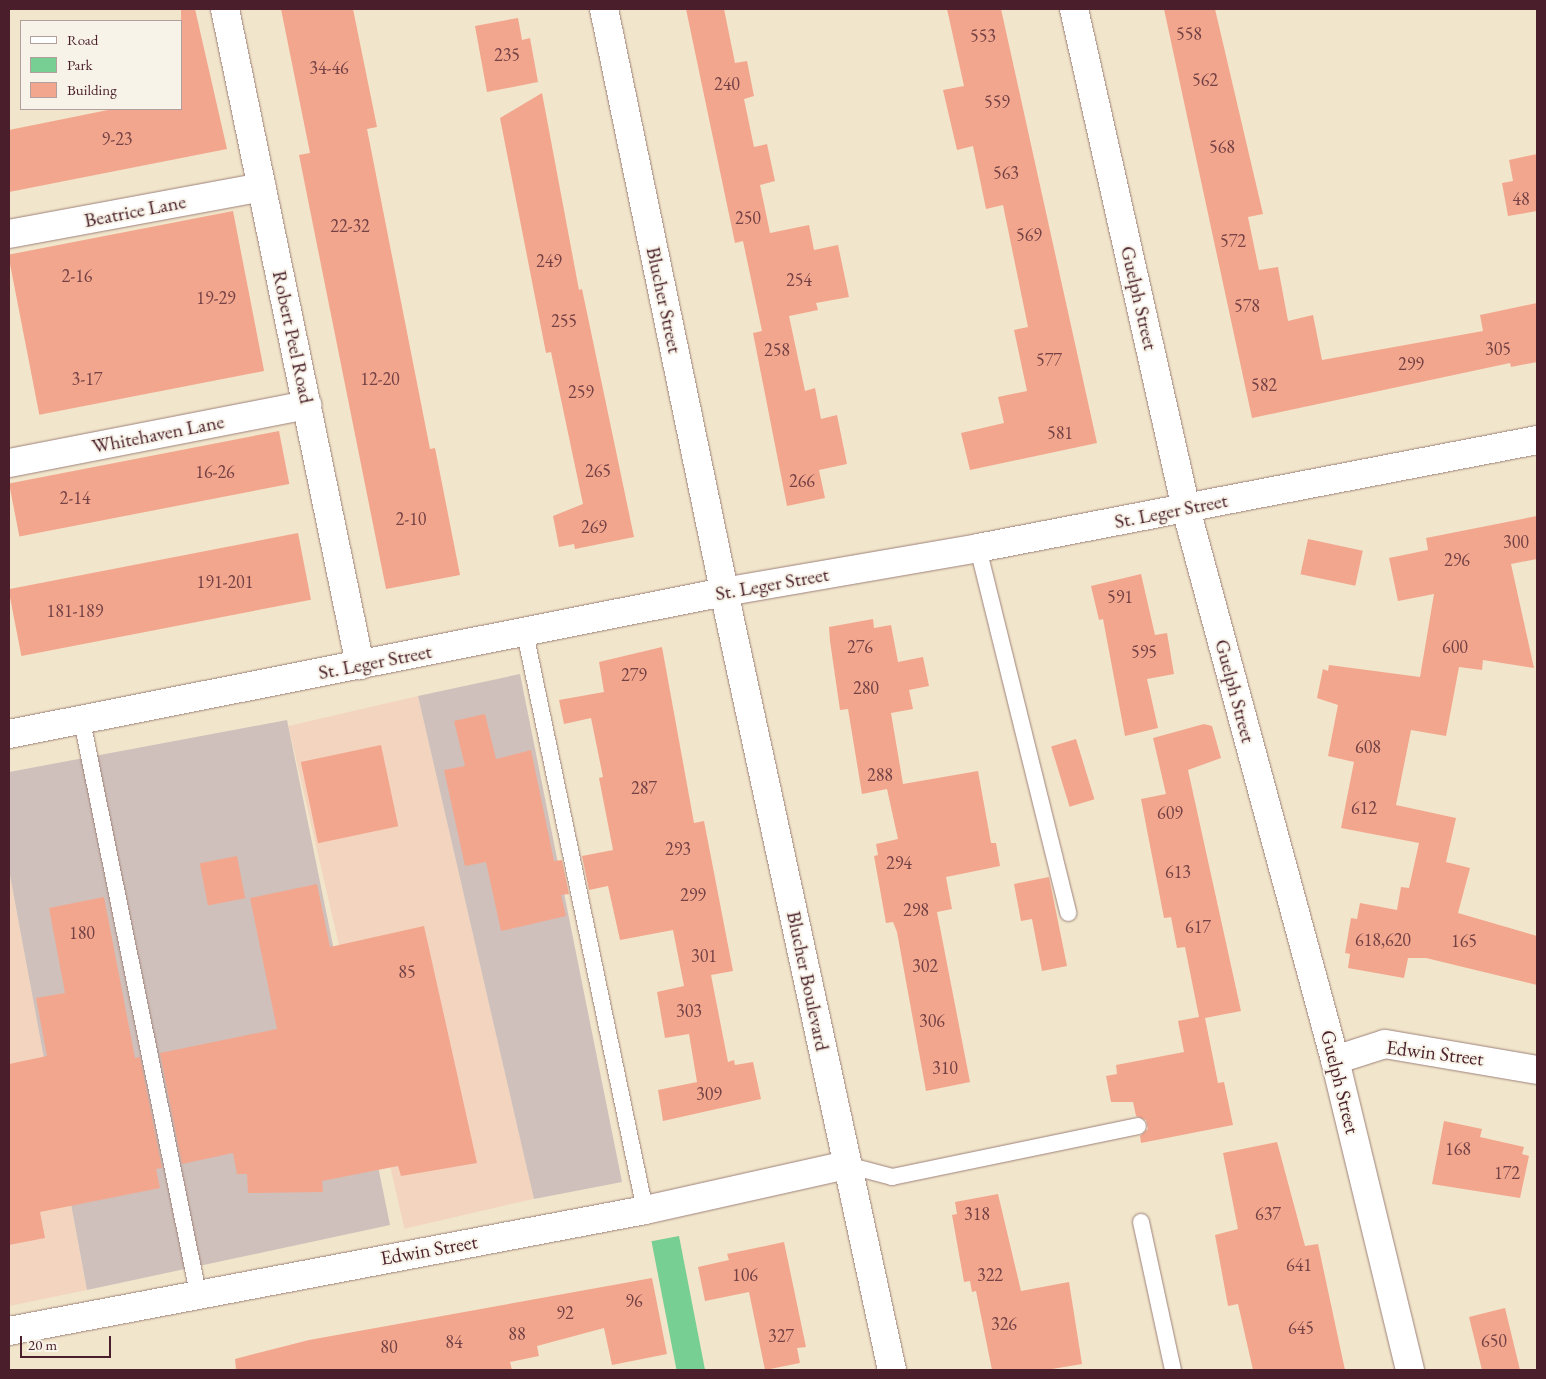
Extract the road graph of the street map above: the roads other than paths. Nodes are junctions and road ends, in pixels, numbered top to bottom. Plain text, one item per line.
1 (225, 9) edge
2 (604, 9) edge
3 (1074, 9) edge
4 (262, 187) junction
5 (9, 234) edge
6 (307, 405) junction
7 (1537, 440) edge
8 (9, 463) edge
9 (1186, 508) junction
10 (978, 548) junction
11 (724, 592) junction
12 (525, 633) junction
13 (360, 665) junction
14 (82, 721) junction
15 (9, 734) edge
16 (1068, 913) dead end
17 (1335, 1060) junction
18 (1537, 1070) edge
19 (1138, 1126) dead end
20 (847, 1165) junction
21 (646, 1210) junction
22 (1141, 1222) dead end
23 (198, 1293) junction
24 (9, 1331) edge
25 (892, 1370) edge
26 (1173, 1370) edge
27 (1410, 1370) edge

1 - 4 street, Robert Peel Road
2 - 11 street, Blucher Street
3 - 9 street, Guelph Street
4 - 5 street, Beatrice Lane
4 - 6 street, Robert Peel Road
6 - 8 street, Whitehaven Lane
6 - 13 street, Robert Peel Road
7 - 9 street, St. Leger Street
9 - 10 street, St. Leger Street
9 - 17 street, Guelph Street
10 - 11 street, St. Leger Street
10 - 16 lane
11 - 12 street, St. Leger Street
11 - 20 street, Blucher Boulevard
12 - 13 street, St. Leger Street
12 - 21 lane
13 - 14 street, St. Leger Street
14 - 15 street, St. Leger Street
14 - 23 lane
17 - 18 street, Edwin Street
17 - 27 street, Guelph Street
19 - 20 lane
20 - 21 street, Edwin Street
20 - 25 street, Blucher Boulevard
21 - 23 street, Edwin Street
22 - 26 lane
23 - 24 street, Edwin Street

